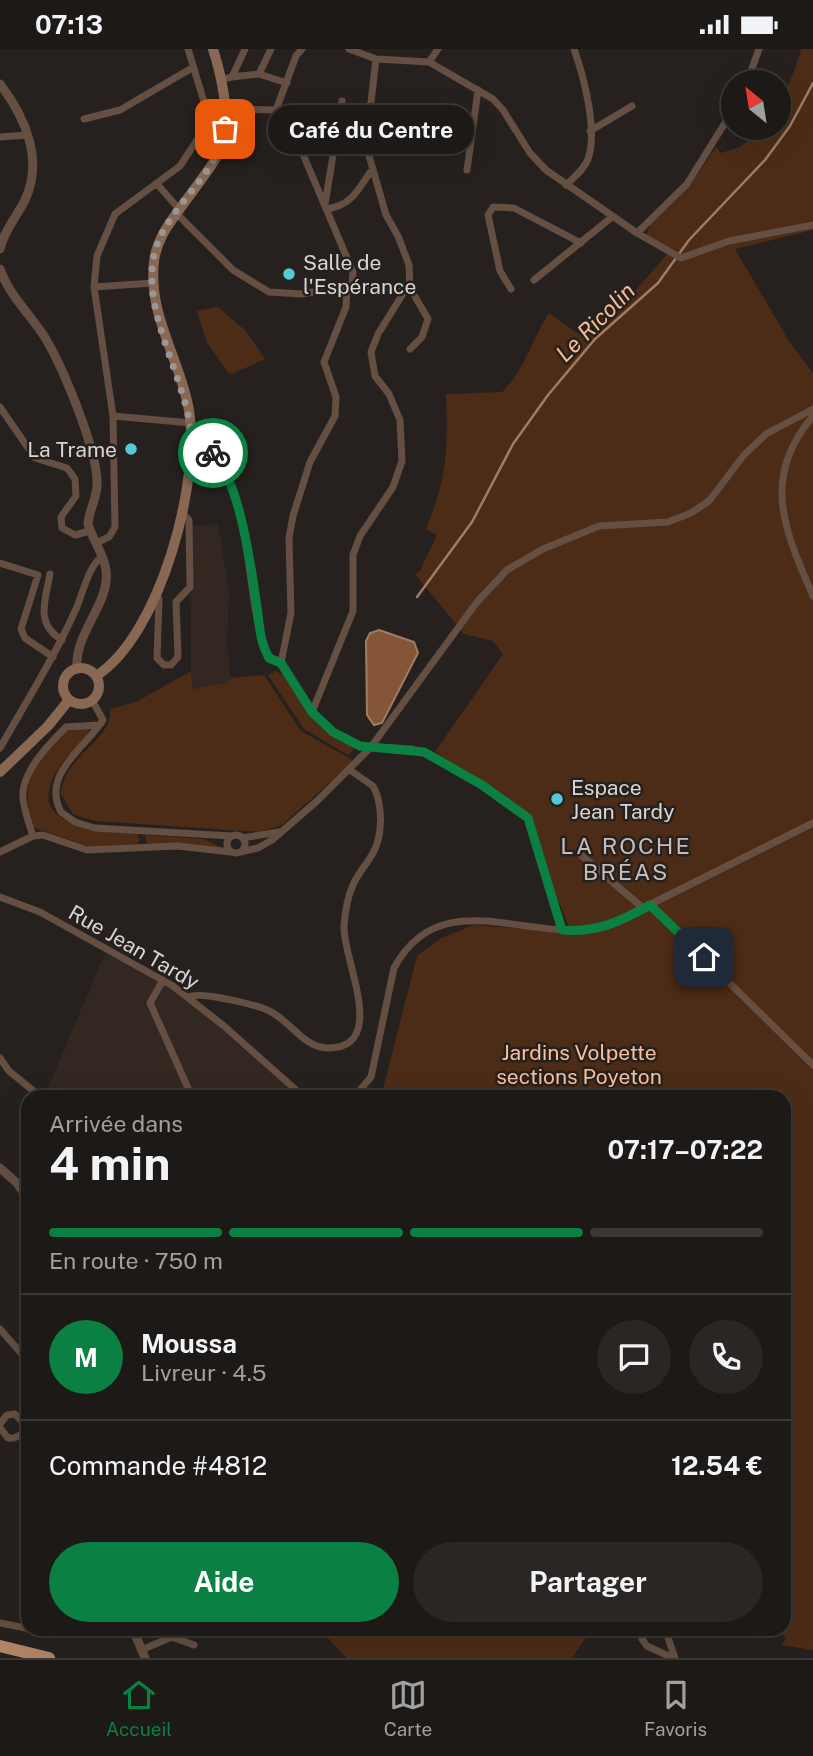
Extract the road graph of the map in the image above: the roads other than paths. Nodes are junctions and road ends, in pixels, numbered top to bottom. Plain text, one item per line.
1 (188, 49) edge
2 (213, 49) edge
3 (245, 49) edge
4 (271, 49) edge
5 (302, 49) edge
6 (349, 49) edge
7 (438, 49) edge
8 (574, 49) edge
9 (759, 49) edge
10 (376, 59) junction
11 (429, 62) junction
12 (192, 68) junction
13 (751, 70) edge
14 (259, 74) junction
15 (226, 79) junction
16 (288, 83) junction
17 (0, 84) edge
18 (478, 90) junction
19 (342, 101) dead end
20 (632, 106) dead end
21 (224, 109) junction
22 (276, 110) junction
23 (84, 119) dead end
24 (208, 120) junction
25 (309, 120) dead end
26 (225, 123) junction
27 (721, 129) edge
28 (590, 131) junction
29 (28, 135) junction
30 (0, 137) edge
31 (304, 157) junction
32 (467, 170) dead end
33 (371, 171) junction
34 (157, 184) junction
35 (566, 185) junction
36 (325, 207) junction
37 (178, 211) junction
38 (612, 217) junction
39 (813, 225) edge
40 (637, 233) junction
41 (581, 243) junction
42 (0, 249) edge
43 (0, 269) edge
44 (534, 280) dead end
45 (153, 283) junction
46 (349, 285) junction
47 (94, 287) junction
48 (511, 289) dead end
49 (407, 290) junction
50 (410, 349) dead end
51 (0, 407) edge
52 (813, 408) edge
53 (113, 416) junction
54 (813, 416) edge
55 (191, 423) junction
56 (190, 448) junction
57 (180, 512) junction
58 (90, 531) junction
59 (96, 543) junction
60 (102, 557) junction
61 (0, 563) edge
62 (50, 574) dead end
63 (813, 596) edge
64 (154, 598) junction
65 (62, 640) junction
66 (53, 657) junction
67 (281, 663) junction
68 (77, 669) junction
69 (96, 677) junction
70 (69, 700) junction
71 (92, 700) junction
72 (312, 712) junction
73 (99, 725) junction
74 (371, 747) junction
75 (0, 748) edge
76 (350, 770) junction
77 (0, 772) edge
78 (813, 823) edge
79 (284, 830) junction
80 (211, 835) junction
81 (33, 836) junction
82 (232, 837) junction
83 (242, 838) junction
84 (581, 848) dead end
85 (233, 850) junction
86 (0, 852) edge
87 (0, 897) edge
88 (647, 907) junction
89 (562, 930) junction
90 (163, 980) junction
91 (189, 997) junction
92 (0, 1058) edge
93 (813, 1065) edge
94 (32, 1090) edge
95 (189, 1090) edge
96 (296, 1090) edge
97 (360, 1090) edge
98 (0, 1168) edge
99 (21, 1189) edge
100 (0, 1329) edge
101 (21, 1353) edge
102 (21, 1417) edge
103 (0, 1426) edge
104 (21, 1434) edge
105 (0, 1623) edge
106 (21, 1627) edge
107 (135, 1636) edge
108 (642, 1636) edge
109 (667, 1636) edge
110 (194, 1644) dead end
111 (0, 1646) edge
112 (143, 1654) edge
113 (48, 1658) edge
114 (674, 1658) edge

1 - 12 street
2 - 15 main road
3 - 15 street
4 - 14 street
5 - 16 street
6 - 10 street
7 - 11 street
8 - 28 street
9 - 13 street
10 - 11 street
10 - 33 street
11 - 18 street
12 - 23 street
12 - 24 street
14 - 15 street
14 - 16 street
15 - 21 main road
16 - 22 street
17 - 29 street
18 - 32 street
18 - 35 street
19 - 36 street
20 - 28 street
21 - 22 street
21 - 26 main road
22 - 31 street
24 - 26 street
24 - 34 street
25 - 31 street
26 - 37 main road
27 - 40 street
28 - 35 street
29 - 30 street
29 - 42 street
31 - 36 street
33 - 36 street
33 - 49 street
34 - 37 street
34 - 47 street
35 - 38 street
36 - 46 street
37 - 45 main road
37 - 46 street
38 - 40 street
38 - 41 street
39 - 40 street
41 - 44 street
41 - 48 street
43 - 58 street
45 - 47 street
45 - 55 main road
46 - 49 street
46 - 67 street
47 - 53 street
49 - 50 street
49 - 72 street
51 - 58 street
52 - 74 street
53 - 55 street
53 - 59 street
54 - 63 street
55 - 56 main road
56 - 57 main road
56 - 67 street
57 - 64 main road
57 - 64 street
58 - 59 street
59 - 60 street
60 - 65 street
60 - 68 street
61 - 66 street
62 - 65 street
64 - 69 main road
65 - 66 street
66 - 75 street
67 - 72 street
68 - 69 main road
68 - 70 main road
69 - 71 main road
70 - 71 main road
70 - 77 main road
71 - 73 street
72 - 74 street
73 - 80 street
73 - 81 street
74 - 76 street
74 - 89 street
76 - 79 street
76 - 91 street
78 - 88 street
79 - 83 street
79 - 85 street
80 - 82 street
80 - 85 street
81 - 85 street
81 - 86 street
82 - 83 street
82 - 85 street
83 - 85 street
84 - 88 street
87 - 90 street, Rue Jean Tardy
88 - 89 street
88 - 93 street
89 - 97 street
90 - 91 street, Rue Jean Tardy
90 - 95 street
91 - 96 street, Rue Jean Tardy
92 - 94 street
98 - 99 street
100 - 101 street
102 - 103 street
103 - 104 street
105 - 106 street
107 - 112 street
108 - 114 street
109 - 114 street
110 - 112 street
111 - 113 highway

